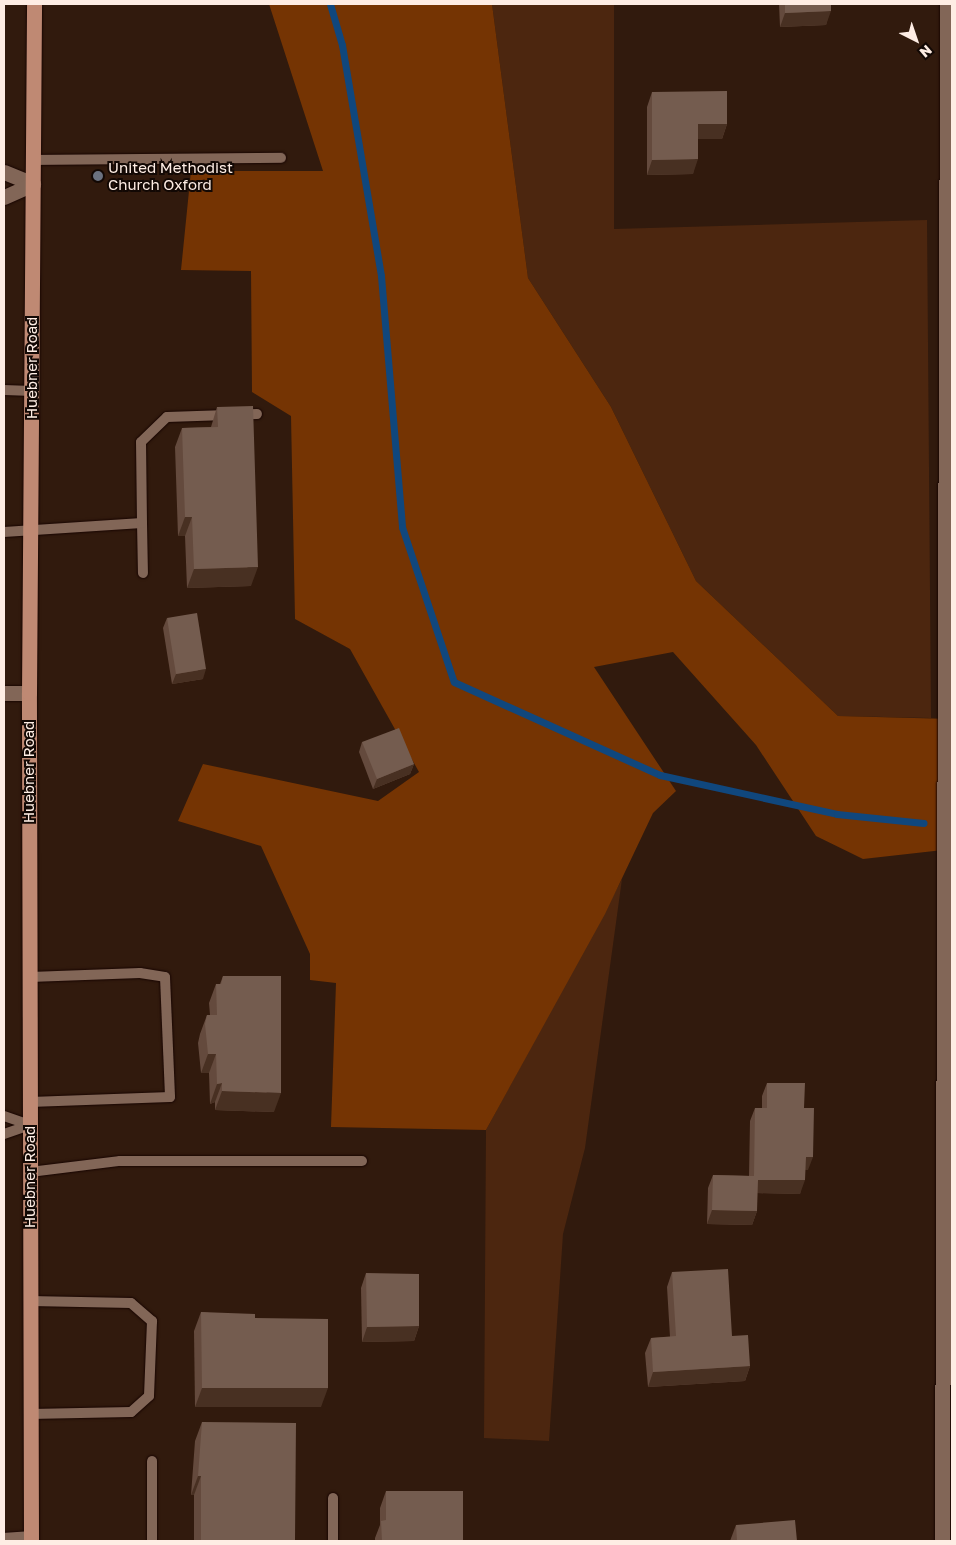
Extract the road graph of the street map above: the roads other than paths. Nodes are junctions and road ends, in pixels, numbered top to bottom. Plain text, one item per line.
1 (34, 4) edge
2 (947, 4) edge
3 (281, 158) dead end
4 (33, 160) junction
5 (4, 172) edge
6 (33, 184) junction
7 (4, 197) edge
8 (4, 390) edge
9 (32, 391) junction
10 (257, 414) dead end
11 (142, 523) junction
12 (31, 531) junction
13 (4, 532) edge
14 (143, 573) dead end
15 (4, 693) edge
16 (29, 693) junction
17 (30, 977) junction
18 (30, 1102) junction
19 (4, 1116) edge
20 (30, 1124) junction
21 (4, 1134) edge
22 (362, 1161) dead end
23 (30, 1172) junction
24 (30, 1301) junction
25 (30, 1414) junction
26 (152, 1461) dead end
27 (333, 1498) dead end
28 (4, 1538) edge
29 (31, 1539) edge
30 (152, 1541) edge
31 (333, 1541) edge
32 (942, 1541) edge

1 - 4 main road, Huebner Road
2 - 32 street
3 - 4 lane
4 - 6 main road, Huebner Road
5 - 6 street
6 - 7 street
6 - 9 main road, Huebner Road
8 - 9 lane
9 - 12 main road, Huebner Road
10 - 11 lane
11 - 12 lane
11 - 14 lane
12 - 13 lane
12 - 16 main road, Huebner Road
15 - 16 street
16 - 17 main road, Huebner Road
17 - 18 main road, Huebner Road
17 - 18 lane
18 - 20 main road, Huebner Road
19 - 20 lane
20 - 21 lane
20 - 23 main road, Huebner Road
22 - 23 lane
23 - 24 main road, Huebner Road
24 - 25 main road, Huebner Road
24 - 25 lane
25 - 29 main road, Huebner Road
26 - 30 lane
27 - 31 lane
28 - 29 lane

